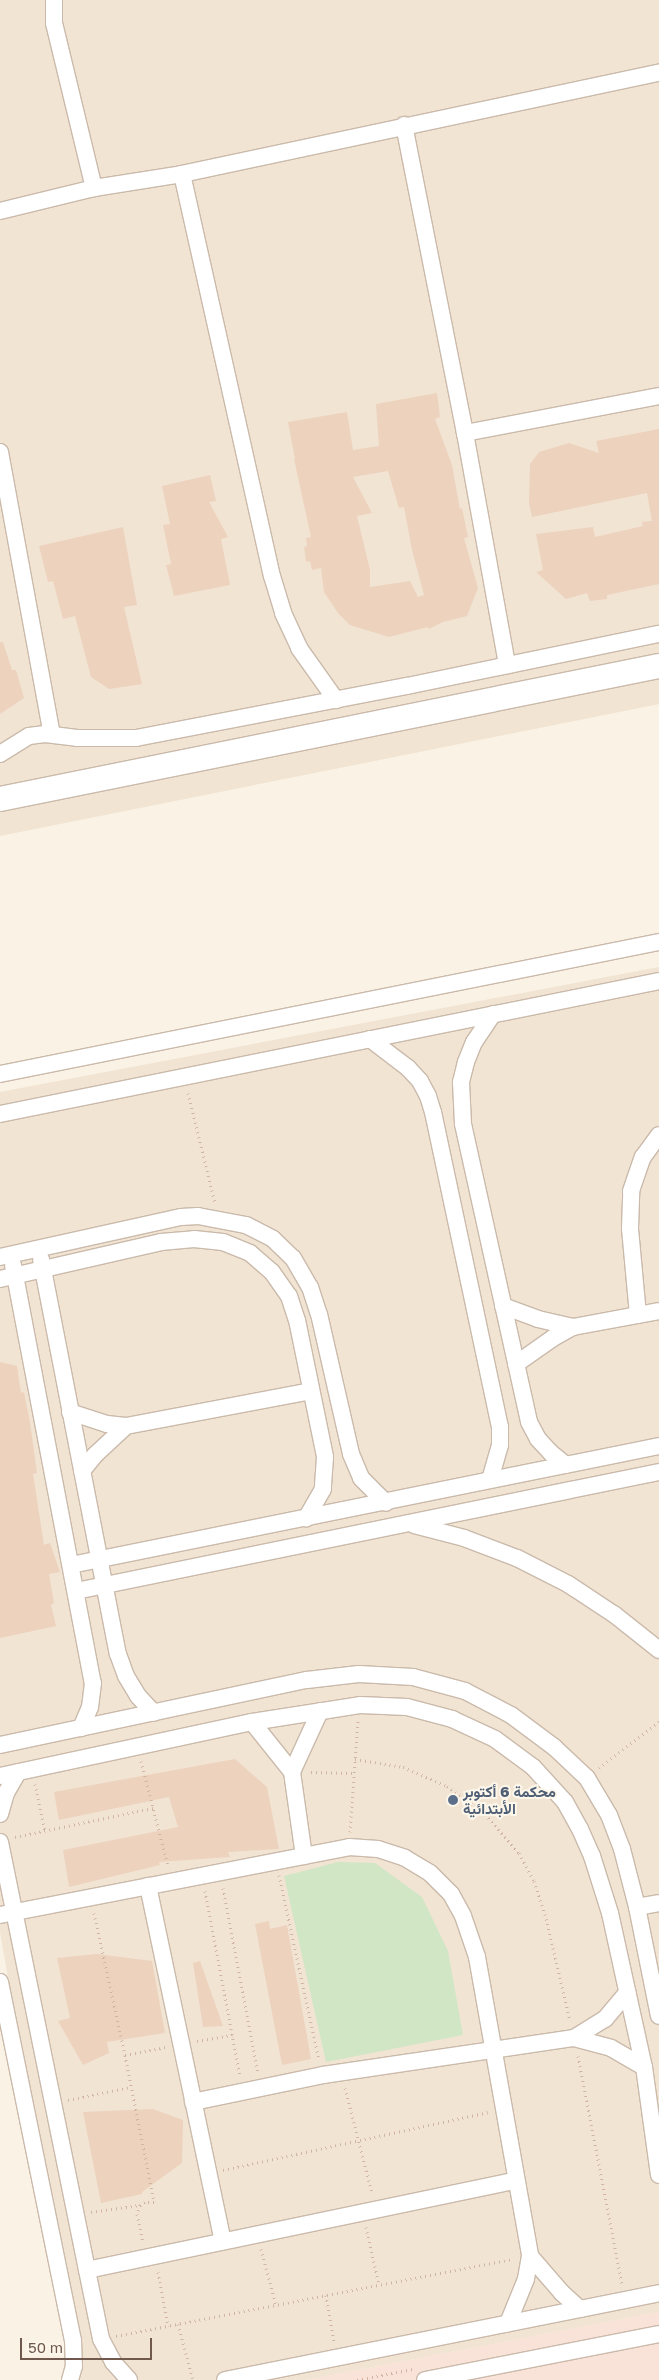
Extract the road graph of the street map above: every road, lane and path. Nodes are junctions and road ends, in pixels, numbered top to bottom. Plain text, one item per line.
1 (54, 0) edge
2 (659, 73) edge
3 (404, 125) junction
4 (182, 174) junction
5 (94, 188) junction
6 (0, 211) edge
7 (659, 396) edge
8 (465, 433) junction
9 (0, 452) edge
10 (6, 523) edge
11 (659, 634) edge
12 (507, 666) junction
13 (659, 666) edge
14 (336, 700) junction
15 (52, 734) junction
16 (0, 754) edge
17 (0, 799) edge
18 (659, 942) edge
19 (659, 981) edge
20 (493, 1014) junction
21 (370, 1039) junction
22 (0, 1074) edge
23 (184, 1077) junction
24 (0, 1114) edge
25 (659, 1135) edge
26 (219, 1218) junction
27 (40, 1250) junction
28 (6, 1256) edge
29 (43, 1270) junction
30 (8, 1277) edge
31 (503, 1306) junction
32 (659, 1311) edge
33 (638, 1315) junction
34 (573, 1327) junction
35 (516, 1364) junction
36 (311, 1391) junction
37 (524, 1403) junction
38 (496, 1409) junction
39 (70, 1412) junction
40 (126, 1426) junction
41 (659, 1446) edge
42 (351, 1454) junction
43 (325, 1457) junction
44 (566, 1465) junction
45 (82, 1471) junction
46 (659, 1472) edge
47 (490, 1479) junction
48 (386, 1503) junction
49 (306, 1518) junction
50 (410, 1523) junction
51 (99, 1561) junction
52 (71, 1565) junction
53 (104, 1586) junction
54 (76, 1591) junction
55 (659, 1650) edge
56 (360, 1705) junction
57 (320, 1711) junction
58 (154, 1713) junction
59 (252, 1722) junction
60 (659, 1722) edge
61 (81, 1728) junction
62 (2, 1743) edge
63 (138, 1746) junction
64 (355, 1759) junction
65 (25, 1770) junction
66 (292, 1772) junction
67 (354, 1773) junction
68 (0, 1776) edge
69 (586, 1778) junction
70 (153, 1808) junction
71 (0, 1814) edge
72 (45, 1831) junction
73 (4, 1840) edge
74 (348, 1847) junction
75 (304, 1856) junction
76 (276, 1863) junction
77 (220, 1872) junction
78 (202, 1876) junction
79 (171, 1882) junction
80 (148, 1886) junction
81 (90, 1897) junction
82 (659, 1902) edge
83 (637, 1907) junction
84 (7, 1914) edge
85 (0, 1982) edge
86 (628, 1992) junction
87 (659, 2016) edge
88 (574, 2038) junction
89 (493, 2050) junction
90 (644, 2067) junction
91 (342, 2073) junction
92 (323, 2075) junction
93 (130, 2087) junction
94 (261, 2088) junction
95 (243, 2092) junction
96 (193, 2102) junction
97 (53, 2103) junction
98 (504, 2109) junction
99 (359, 2140) junction
100 (209, 2173) junction
101 (659, 2175) edge
102 (516, 2180) junction
103 (140, 2206) junction
104 (369, 2211) junction
105 (75, 2214) junction
106 (257, 2234) junction
107 (223, 2241) junction
108 (150, 2256) junction
109 (530, 2256) junction
110 (87, 2270) junction
111 (379, 2285) junction
112 (659, 2293) edge
113 (326, 2295) junction
114 (625, 2300) junction
115 (276, 2305) junction
116 (580, 2309) junction
117 (508, 2323) junction
118 (178, 2324) junction
119 (168, 2326) junction
120 (659, 2334) edge
121 (101, 2339) junction
122 (337, 2358) junction
123 (70, 2380) edge
124 (129, 2380) edge
125 (193, 2380) edge
126 (225, 2380) edge
127 (425, 2380) edge

1 - 5 street
2 - 3 street
3 - 4 street
3 - 8 street
4 - 5 street
4 - 14 street
5 - 6 street
7 - 8 street
8 - 12 street
9 - 10 street
10 - 15 street
11 - 12 street
12 - 14 street
13 - 17 street
14 - 15 street
15 - 16 street
18 - 22 street
19 - 20 street
20 - 21 street
20 - 31 street
21 - 23 street
21 - 38 street
23 - 24 street
23 - 26 path
25 - 33 street
26 - 27 street
26 - 42 street
27 - 28 street
27 - 29 street
28 - 30 street
29 - 30 street
29 - 36 street
29 - 39 street
30 - 52 street
31 - 34 street
31 - 35 street
32 - 33 street
33 - 34 street
34 - 35 street
35 - 37 street
36 - 40 street
36 - 43 street
37 - 38 street
37 - 44 street
38 - 47 street
39 - 40 street
39 - 45 street
40 - 45 street
41 - 44 street
42 - 43 street
42 - 48 street
43 - 49 street
44 - 47 street
45 - 51 street
46 - 50 street
47 - 48 street
48 - 49 street
49 - 51 street
50 - 53 street
50 - 55 street
51 - 52 street
51 - 53 street
52 - 54 street
53 - 54 street
53 - 58 street
54 - 61 street
56 - 57 street
56 - 64 path
56 - 86 street
57 - 59 street
57 - 66 street
58 - 61 street
58 - 69 street
59 - 63 street
59 - 66 street
60 - 69 path
61 - 62 street
63 - 65 street
63 - 70 path
64 - 67 path
64 - 88 path
65 - 68 street
65 - 71 street
65 - 72 path
66 - 67 path
66 - 75 street
67 - 74 path
69 - 83 street
70 - 72 path
70 - 79 path
72 - 73 path
73 - 84 street
74 - 75 street
74 - 89 street
75 - 76 street
76 - 77 street
76 - 92 path
77 - 78 street
77 - 94 path
78 - 79 street
78 - 95 path
79 - 80 street
80 - 81 street
80 - 96 street
81 - 84 street
81 - 93 path
82 - 83 street
83 - 87 street
84 - 97 street
85 - 123 street
86 - 88 street
86 - 90 street
88 - 89 street
88 - 90 street
88 - 114 path
89 - 91 street
89 - 98 street
90 - 101 street
91 - 92 street
91 - 99 path
92 - 94 street
93 - 97 path
93 - 103 path
94 - 95 street
95 - 96 street
96 - 100 street
97 - 105 street
98 - 99 path
98 - 102 street
99 - 100 path
99 - 104 path
100 - 107 street
102 - 104 street
102 - 109 street
103 - 105 path
103 - 108 path
104 - 106 street
104 - 111 path
105 - 110 street
106 - 107 street
106 - 115 path
107 - 108 street
108 - 110 street
108 - 119 path
109 - 111 path
109 - 116 street
109 - 117 street
110 - 121 street
111 - 113 path
112 - 114 street
113 - 115 path
113 - 122 path
114 - 116 street
115 - 118 path
116 - 117 street
117 - 122 street
118 - 119 path
118 - 125 path
119 - 121 path
120 - 127 street
121 - 124 street
122 - 126 street

